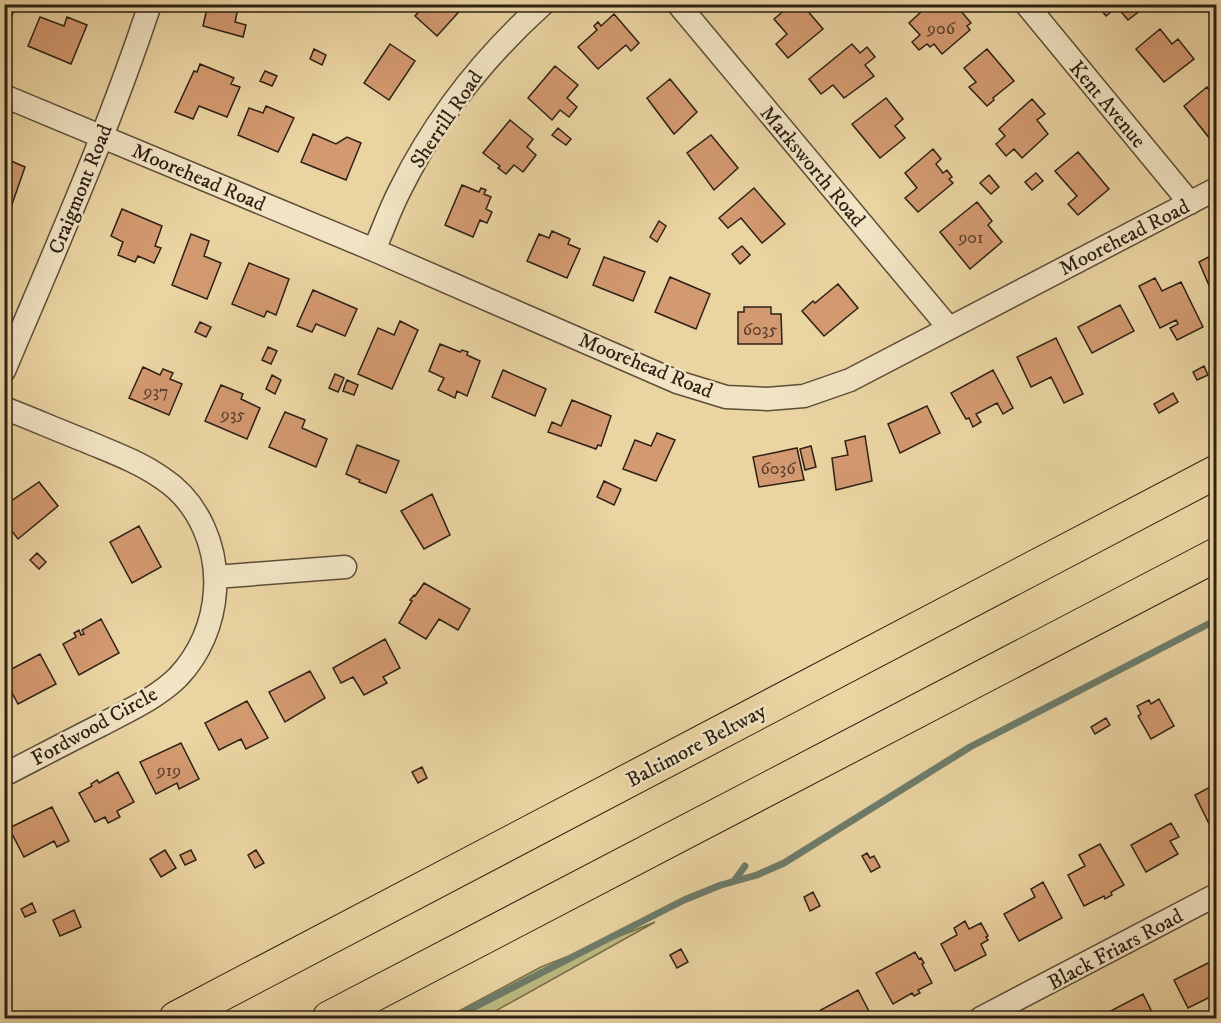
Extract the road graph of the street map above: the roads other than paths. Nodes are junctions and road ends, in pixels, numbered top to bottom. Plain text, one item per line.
1 (150, 4) edge
2 (543, 4) edge
3 (678, 4) edge
4 (1026, 4) edge
5 (4, 96) edge
6 (102, 137) junction
7 (1216, 189) edge
8 (1190, 203) junction
9 (375, 250) junction
10 (948, 328) junction
11 (4, 371) edge
12 (4, 408) edge
13 (1216, 472) edge
14 (1216, 555) edge
15 (345, 567) dead end
16 (216, 577) junction
17 (4, 774) edge
18 (1216, 895) edge
19 (176, 1018) edge
20 (329, 1018) edge
21 (981, 1018) edge

1 - 6 street, Craigmont Road
2 - 9 street, Sherrill Road
3 - 10 street, Marksworth Road
4 - 8 street, Kent Avenue
5 - 6 street, Moorehead Road
6 - 9 street, Moorehead Road
6 - 11 street, Craigmont Road
7 - 8 street, Moorehead Road
8 - 10 street, Moorehead Road
9 - 10 street, Moorehead Road
12 - 16 street, Fordwood Circle
13 - 19 highway, Baltimore Beltway
14 - 20 highway
15 - 16 street
16 - 17 street, Fordwood Circle
18 - 21 street, Black Friars Road

